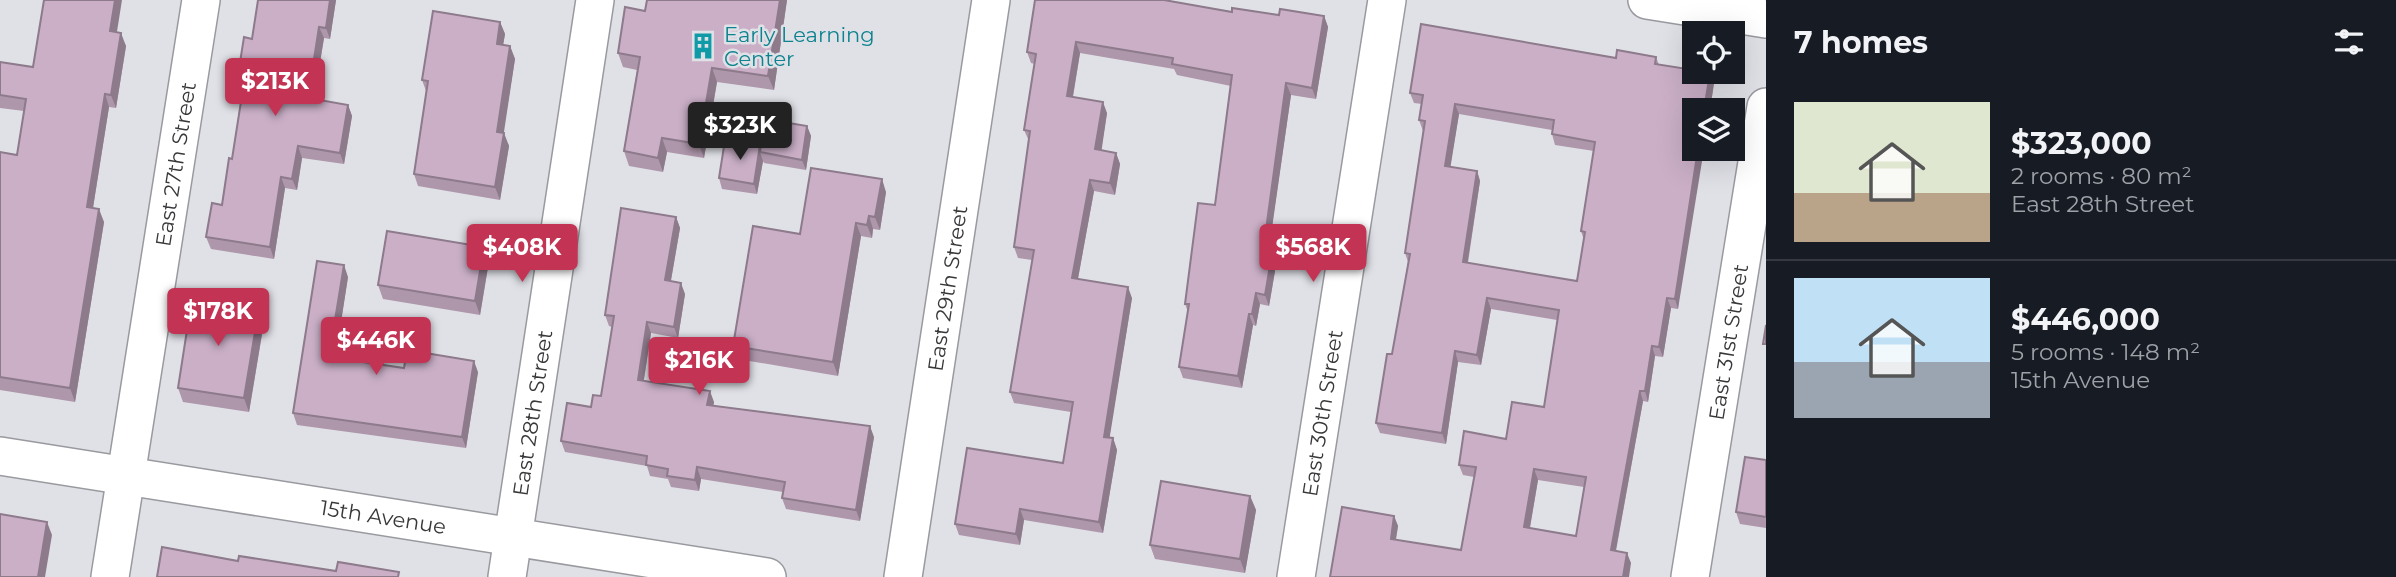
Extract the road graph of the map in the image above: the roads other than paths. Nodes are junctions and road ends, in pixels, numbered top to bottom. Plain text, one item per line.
1 (201, 0) edge
2 (595, 0) edge
3 (991, 0) edge
4 (1387, 0) edge
5 (1647, 0) edge
6 (1766, 19) edge
7 (1766, 107) edge
8 (0, 456) edge
9 (126, 476) junction
10 (513, 537) junction
11 (110, 577) edge
12 (506, 577) edge
13 (767, 577) edge
14 (903, 577) edge
15 (1296, 577) edge
16 (1690, 577) edge

1 - 9 street, East 27th Street
2 - 10 street, East 28th Street
3 - 14 street, East 29th Street
4 - 15 street, East 30th Street
5 - 6 street
7 - 16 street, East 31st Street
8 - 9 street, 15th Avenue
9 - 10 street, 15th Avenue
9 - 11 street, East 27th Street
10 - 12 street, East 28th Street
10 - 13 street, 15th Avenue

